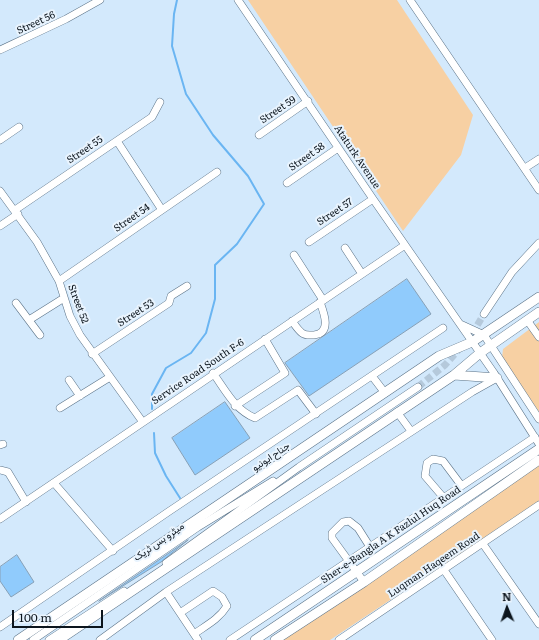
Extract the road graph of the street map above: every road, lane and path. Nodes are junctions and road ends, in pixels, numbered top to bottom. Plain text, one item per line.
1 (100, 0) edge
2 (238, 0) edge
3 (410, 0) edge
4 (0, 50) edge
5 (308, 101) junction
6 (160, 102) dead end
7 (19, 127) dead end
8 (259, 135) dead end
9 (0, 140) edge
10 (117, 141) junction
11 (338, 148) junction
12 (539, 159) edge
13 (525, 168) junction
14 (216, 172) dead end
15 (287, 183) dead end
16 (539, 190) edge
17 (0, 191) edge
18 (373, 199) junction
19 (162, 210) junction
20 (16, 212) junction
21 (0, 226) edge
22 (309, 242) dead end
23 (539, 244) edge
24 (406, 245) junction
25 (345, 248) dead end
26 (294, 255) dead end
27 (362, 274) junction
28 (59, 281) junction
29 (187, 286) dead end
30 (539, 296) edge
31 (64, 298) junction
32 (321, 301) junction
33 (16, 303) dead end
34 (539, 312) edge
35 (484, 314) tunnel mouth
36 (29, 320) junction
37 (527, 320) junction
38 (292, 321) junction
39 (460, 324) junction
40 (443, 328) dead end
41 (40, 335) dead end
42 (484, 335) junction
43 (539, 337) edge
44 (264, 339) junction
45 (472, 342) junction
46 (490, 345) junction
47 (480, 353) junction
48 (92, 354) junction
49 (214, 374) junction
50 (454, 375) junction
51 (372, 376) junction
52 (110, 377) junction
53 (497, 378) junction
54 (69, 380) dead end
55 (418, 387) tunnel mouth
56 (385, 393) junction
57 (80, 396) junction
58 (235, 406) junction
59 (60, 408) dead end
60 (397, 412) junction
61 (316, 414) junction
62 (539, 419) edge
63 (142, 421) junction
64 (411, 432) junction
65 (535, 436) junction
66 (539, 444) edge
67 (539, 449) edge
68 (539, 460) edge
69 (299, 466) junction
70 (0, 470) edge
71 (54, 483) junction
72 (461, 485) junction
73 (443, 497) junction
74 (26, 502) junction
75 (539, 505) edge
76 (1, 518) edge
77 (483, 544) junction
78 (370, 547) junction
79 (113, 551) junction
80 (349, 560) junction
81 (444, 570) junction
82 (356, 571) junction
83 (364, 582) junction
84 (166, 592) junction
85 (180, 613) junction
86 (539, 624) edge
87 (0, 627) edge
88 (196, 637) edge
89 (18, 640) edge
90 (33, 640) edge
91 (49, 640) edge
92 (59, 640) edge
93 (100, 640) edge
94 (230, 640) edge
95 (255, 640) edge
96 (275, 640) edge
97 (339, 640) edge
98 (492, 640) edge

1 - 4 street, Street 56
2 - 5 street, Ataturk Avenue
3 - 13 street
5 - 8 street, Street 59
5 - 11 street, Ataturk Avenue
6 - 10 street, Street 55
7 - 9 street
10 - 19 street
10 - 20 street, Street 55
11 - 15 street, Street 58
11 - 18 street, Ataturk Avenue
12 - 13 street
13 - 16 street
14 - 19 street, Street 54
17 - 20 street, Street 52
18 - 22 street, Street 57
18 - 24 street, Ataturk Avenue
19 - 28 street, Street 54
20 - 21 street, Street 55
20 - 28 street, Street 52
23 - 35 street
24 - 27 street, Service Road South F-6
24 - 39 street, Ataturk Avenue
25 - 27 street
26 - 32 street
27 - 32 street, Service Road South F-6
28 - 31 street, Street 52
29 - 48 street, Street 53
30 - 42 main road, جناح ایونیو
31 - 36 street
31 - 48 street, Street 52
32 - 38 street, Service Road South F-6
32 - 38 street
33 - 36 street
34 - 37 main road
36 - 41 street
37 - 43 street
37 - 46 main road
38 - 44 street, Service Road South F-6
39 - 42 street
39 - 45 street, Ataturk Avenue
40 - 51 street
42 - 45 main road, جناح ایونیو
42 - 46 street
44 - 49 street, Service Road South F-6
44 - 58 street
45 - 47 street, Ataturk Avenue
45 - 56 main road, جناح ایونیو
46 - 47 main road
46 - 62 street
47 - 50 main road
47 - 53 street, Ataturk Avenue
48 - 52 street, Street 52
49 - 58 street
49 - 63 street, Service Road South F-6
50 - 53 main road
50 - 60 main road
51 - 56 street
51 - 61 street
52 - 57 street
52 - 63 street, Street 52
53 - 64 street
53 - 65 street, Ataturk Avenue
54 - 57 street
55 - 69 street, میٹرو بس ٹریک
56 - 89 main road, جناح ایونیو
57 - 59 street
58 - 61 street
60 - 64 street
60 - 92 main road
61 - 79 street
63 - 71 street, Service Road South F-6
64 - 84 street
65 - 66 street, Ataturk Avenue
65 - 72 street
67 - 82 main road, Sher-e-Bangla A K Fazlul Huq Road
68 - 83 main road
69 - 90 street, میٹرو بس ٹریک
69 - 91 street, میٹرو بس ٹریک
70 - 74 street
71 - 74 street, Service Road South F-6
71 - 79 street
72 - 73 street
72 - 73 street
73 - 78 street
74 - 76 street, Service Road South F-6
75 - 77 street, Luqman Haqeem Road
77 - 81 street, Luqman Haqeem Road
77 - 86 street
78 - 80 street
78 - 80 street
79 - 87 street
80 - 82 street
80 - 94 street
81 - 97 street, Luqman Haqeem Road
81 - 98 street
82 - 83 street
82 - 95 main road, Sher-e-Bangla A K Fazlul Huq Road
83 - 96 main road
84 - 85 street
84 - 93 street
85 - 88 street
85 - 88 street

